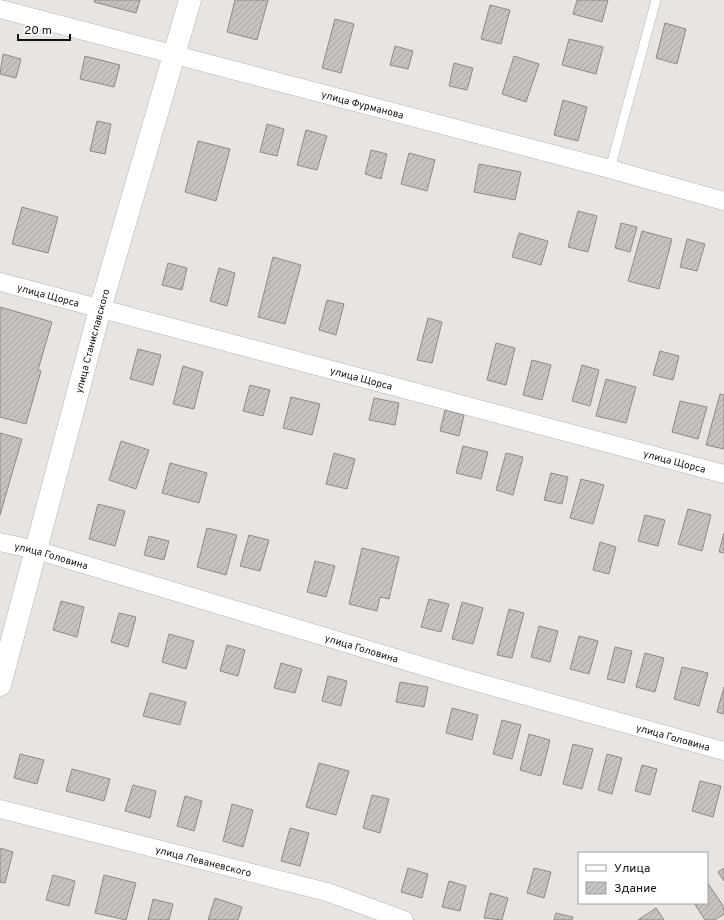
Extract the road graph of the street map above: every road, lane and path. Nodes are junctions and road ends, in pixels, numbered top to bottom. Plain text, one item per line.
1 (190, 0) edge
2 (656, 0) edge
3 (0, 9) edge
4 (175, 54) junction
5 (610, 169) junction
6 (724, 201) edge
7 (0, 282) edge
8 (100, 309) junction
9 (724, 474) edge
10 (0, 542) edge
11 (36, 550) junction
12 (0, 684) edge
13 (724, 751) edge
14 (0, 809) edge
15 (404, 920) edge

1 - 4 street, улица Станиславского
2 - 5 lane
3 - 4 street, улица Фурманова
4 - 5 street, улица Фурманова
4 - 8 street, улица Станиславского
5 - 6 street, улица Фурманова
7 - 8 street, улица Щорса
8 - 9 street, улица Щорса
8 - 11 street, улица Станиславского
10 - 11 street, улица Головина
11 - 12 street, улица Станиславского
11 - 13 street, улица Головина
14 - 15 street, улица Леваневского

